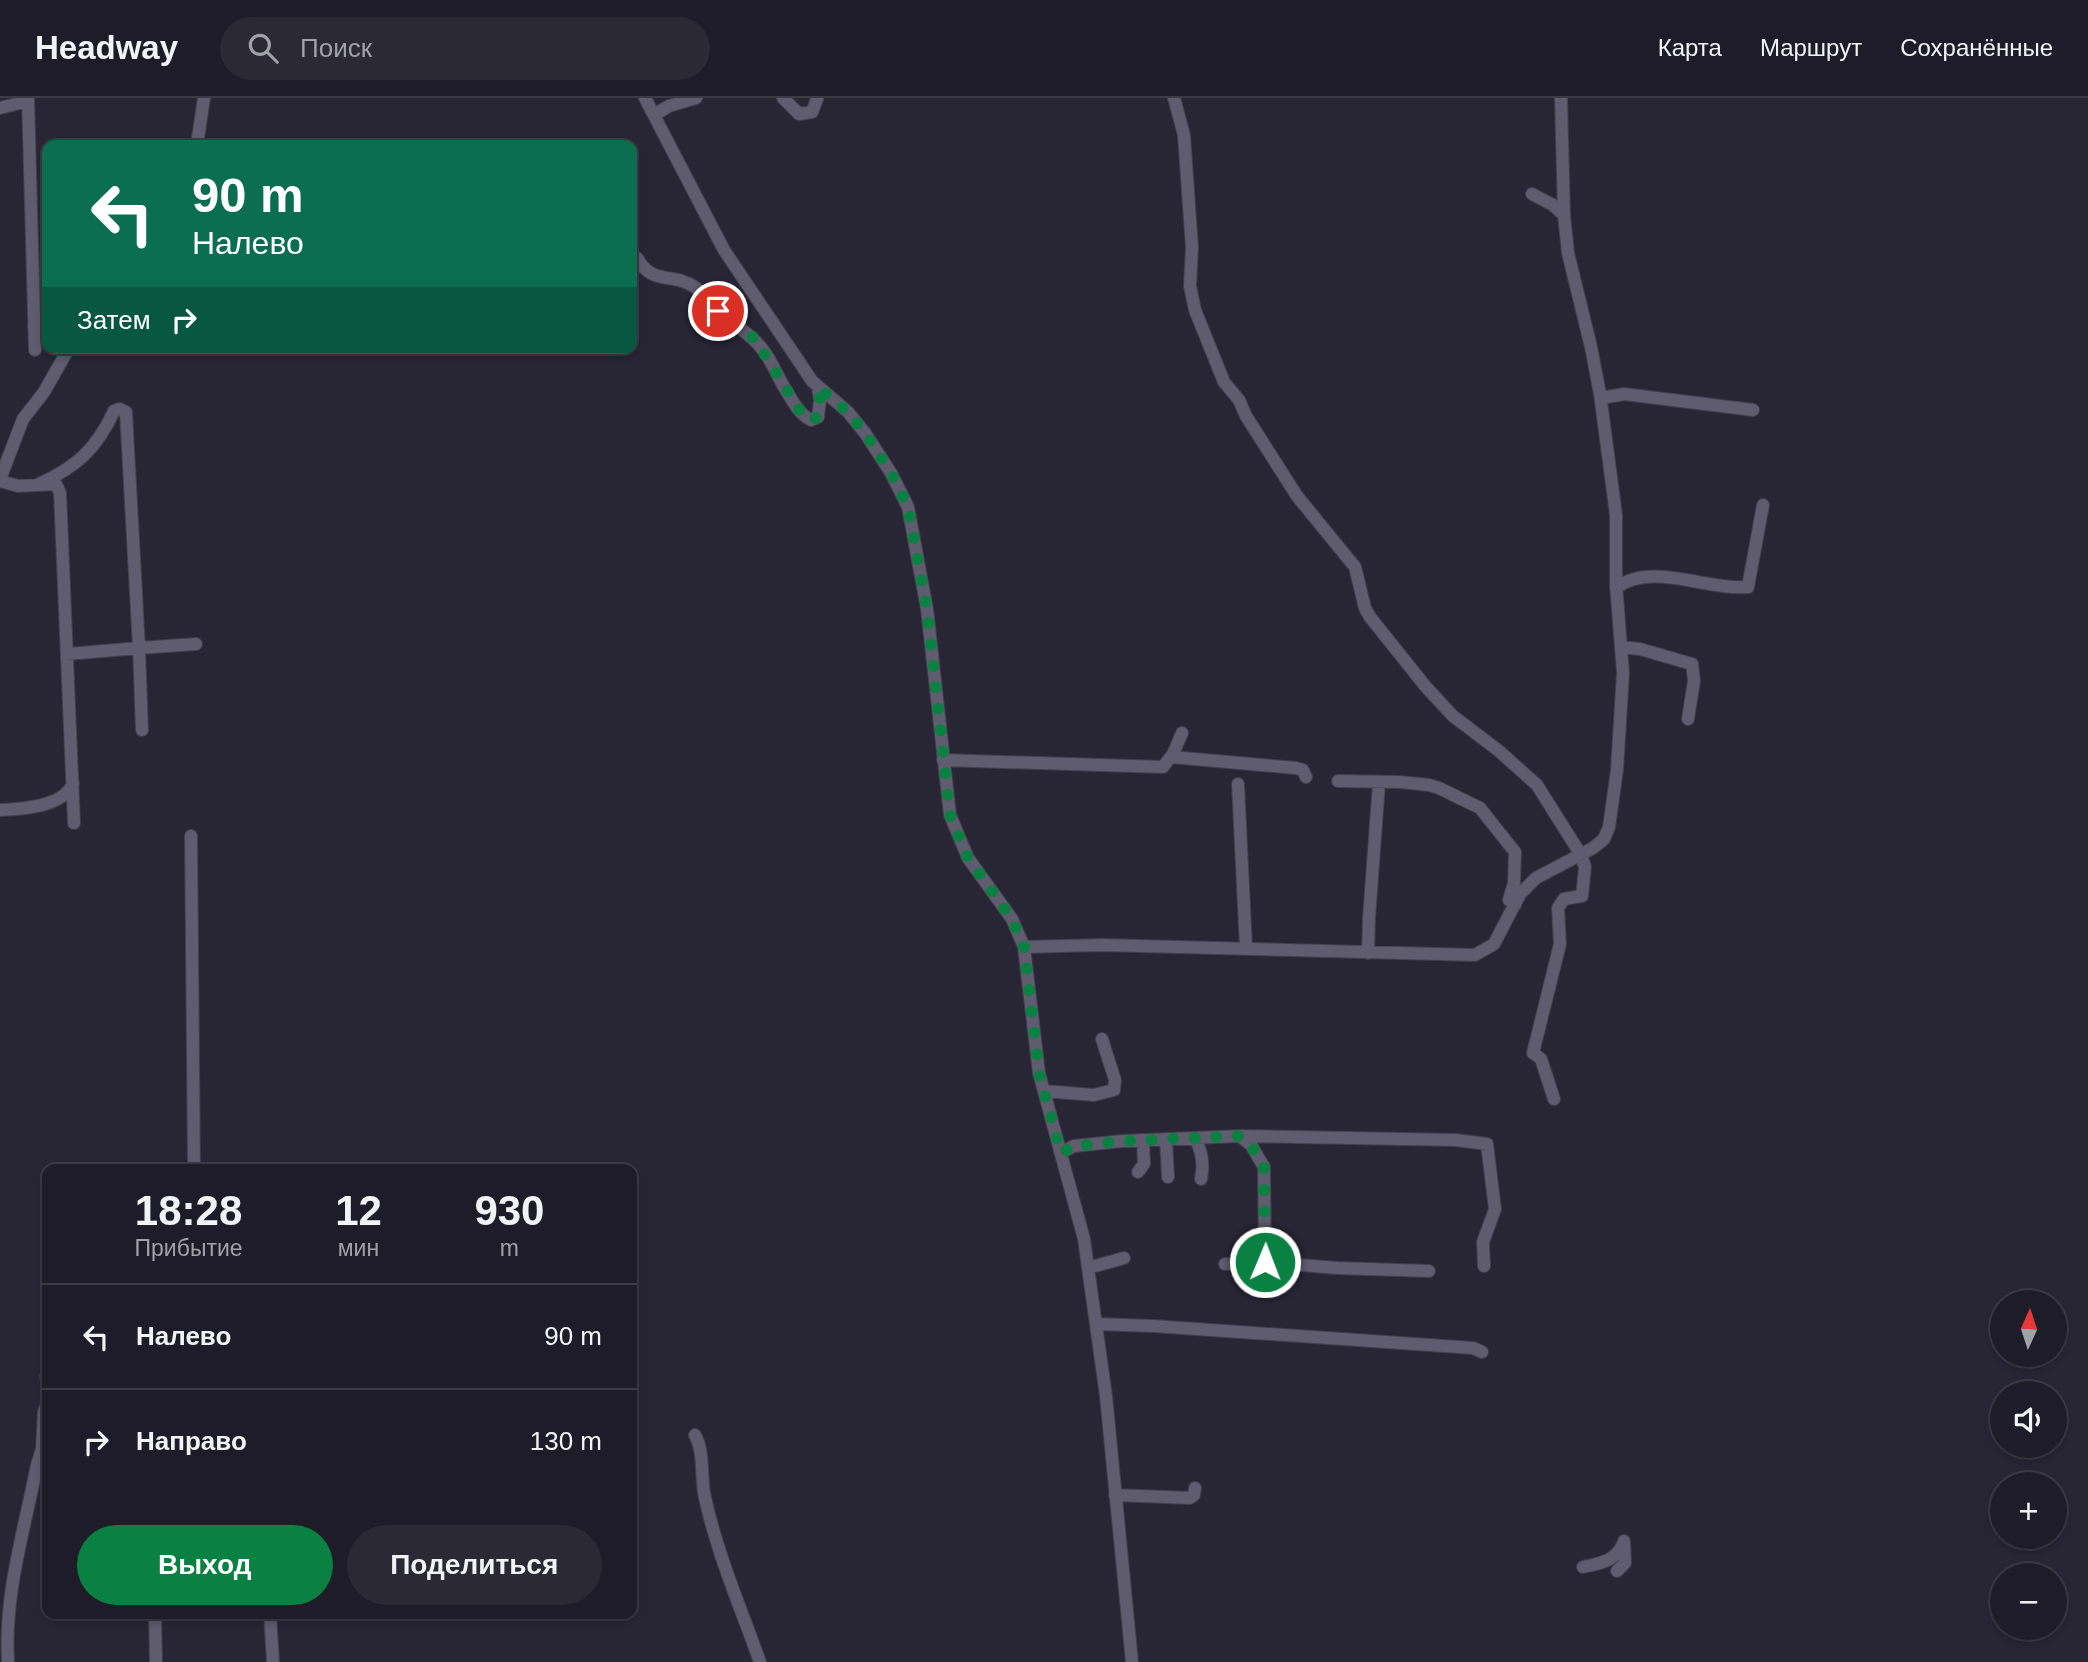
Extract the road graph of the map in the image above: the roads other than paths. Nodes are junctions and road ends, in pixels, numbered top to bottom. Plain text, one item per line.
1 (205, 98) edge
2 (645, 98) edge
3 (696, 98) edge
4 (783, 98) edge
5 (1174, 98) edge
6 (1561, 98) edge
7 (817, 99) edge
8 (28, 101) edge
9 (0, 109) edge
10 (654, 115) junction
11 (198, 140) edge
12 (1532, 194) dead end
13 (1564, 215) junction
14 (637, 258) dead end
15 (34, 326) junction
16 (42, 329) edge
17 (35, 350) dead end
18 (66, 354) edge
19 (818, 387) junction
20 (1601, 398) junction
21 (1753, 410) dead end
22 (0, 480) edge
23 (39, 484) junction
24 (1763, 505) dead end
25 (1616, 587) junction
26 (196, 644) dead end
27 (1621, 647) junction
28 (139, 648) junction
29 (66, 654) junction
30 (1688, 719) dead end
31 (142, 730) dead end
32 (1182, 733) dead end
33 (1171, 757) junction
34 (943, 760) junction
35 (1306, 777) dead end
36 (1338, 781) dead end
37 (73, 783) junction
38 (1378, 783) junction
39 (1238, 784) dead end
40 (0, 810) edge
41 (74, 824) dead end
42 (191, 836) dead end
43 (1581, 855) junction
44 (1515, 905) junction
45 (1024, 947) junction
46 (1246, 948) junction
47 (1368, 953) junction
48 (1102, 1039) dead end
49 (1044, 1091) junction
50 (1554, 1099) dead end
51 (1240, 1136) junction
52 (1195, 1138) junction
53 (1166, 1139) junction
54 (1143, 1140) junction
55 (1061, 1153) junction
56 (194, 1164) edge
57 (1138, 1172) dead end
58 (1168, 1177) dead end
59 (1201, 1180) dead end
60 (1124, 1258) dead end
61 (1265, 1262) junction
62 (1225, 1264) dead end
63 (1484, 1266) dead end
64 (1088, 1268) junction
65 (1429, 1271) dead end
66 (1097, 1324) junction
67 (1482, 1352) dead end
68 (695, 1435) dead end
69 (42, 1463) edge
70 (1195, 1488) dead end
71 (1115, 1495) junction
72 (1583, 1567) dead end
73 (1617, 1572) dead end
74 (155, 1619) edge
75 (270, 1619) edge
76 (8, 1662) edge
77 (156, 1662) edge
78 (273, 1662) edge
79 (760, 1662) edge
80 (1132, 1662) edge

1 - 11 street
2 - 10 street
3 - 10 street
4 - 7 street
5 - 43 street
6 - 13 street
8 - 9 street
8 - 15 street
10 - 19 street
12 - 13 street
13 - 20 street
14 - 19 street
15 - 16 street
15 - 17 street
18 - 22 street
19 - 34 street
20 - 21 street
20 - 25 street
22 - 23 street
23 - 28 street
23 - 29 street
24 - 25 street
25 - 27 street
26 - 28 street
27 - 30 street
27 - 43 street
28 - 29 street
28 - 31 street
29 - 37 street
32 - 33 street
33 - 34 street
33 - 35 street
34 - 45 street
36 - 38 street
37 - 40 street
37 - 41 street
38 - 44 street
38 - 47 street
39 - 46 street
42 - 56 street
43 - 44 street
43 - 50 street
44 - 47 street
45 - 46 street
45 - 49 street
46 - 47 street
48 - 49 street
49 - 55 street
51 - 52 street
51 - 61 street
51 - 63 street
52 - 53 street
52 - 59 street
53 - 54 street
53 - 58 street
54 - 55 street
54 - 57 street
55 - 64 street
60 - 64 street
61 - 62 street
61 - 65 street
64 - 66 street
66 - 67 street
66 - 71 street
68 - 79 street
69 - 76 street
70 - 71 street
71 - 80 street
72 - 73 street
74 - 77 street
75 - 78 street

